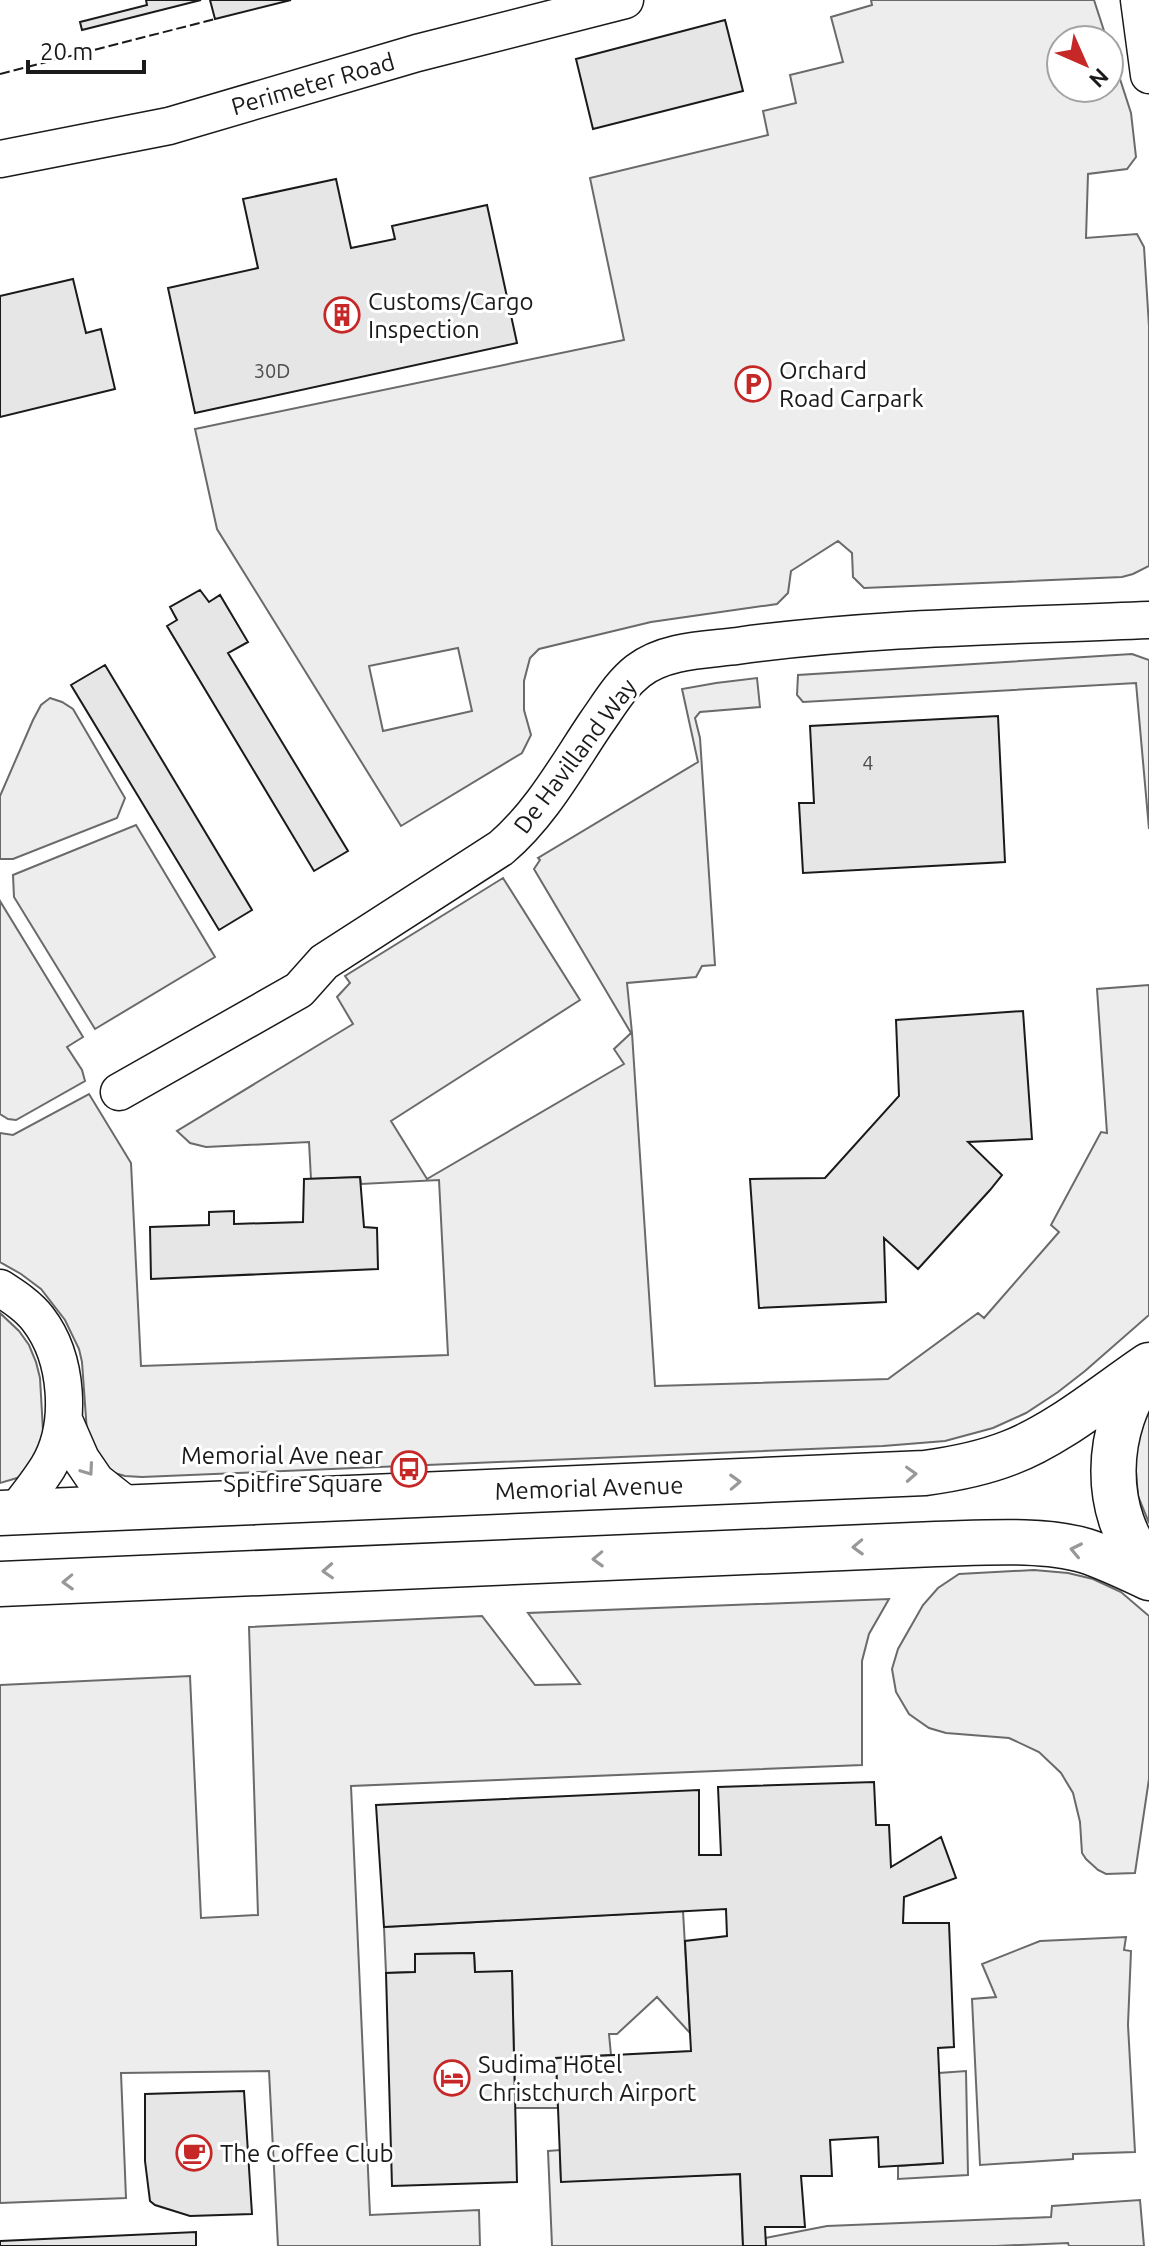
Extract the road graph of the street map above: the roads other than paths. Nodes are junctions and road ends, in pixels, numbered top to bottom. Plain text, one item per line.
1 (625, 0) edge
2 (1139, 0) edge
3 (1149, 75) edge
4 (0, 159) edge
5 (1149, 620) edge
6 (119, 1092) dead end
7 (0, 1288) edge
8 (1149, 1367) edge
9 (64, 1420) junction
10 (129, 1507) junction
11 (7, 1513) edge
12 (1149, 1568) edge
13 (1149, 1578) edge
14 (0, 1584) edge

1 - 4 street, Perimeter Road
2 - 3 street
5 - 6 street, De Havilland Way
7 - 9 street
10 -> 8 main road, Memorial Avenue
8 - 12 main road
9 -> 10 street
9 - 11 street
10 - 11 main road, Memorial Avenue
13 -> 14 main road

